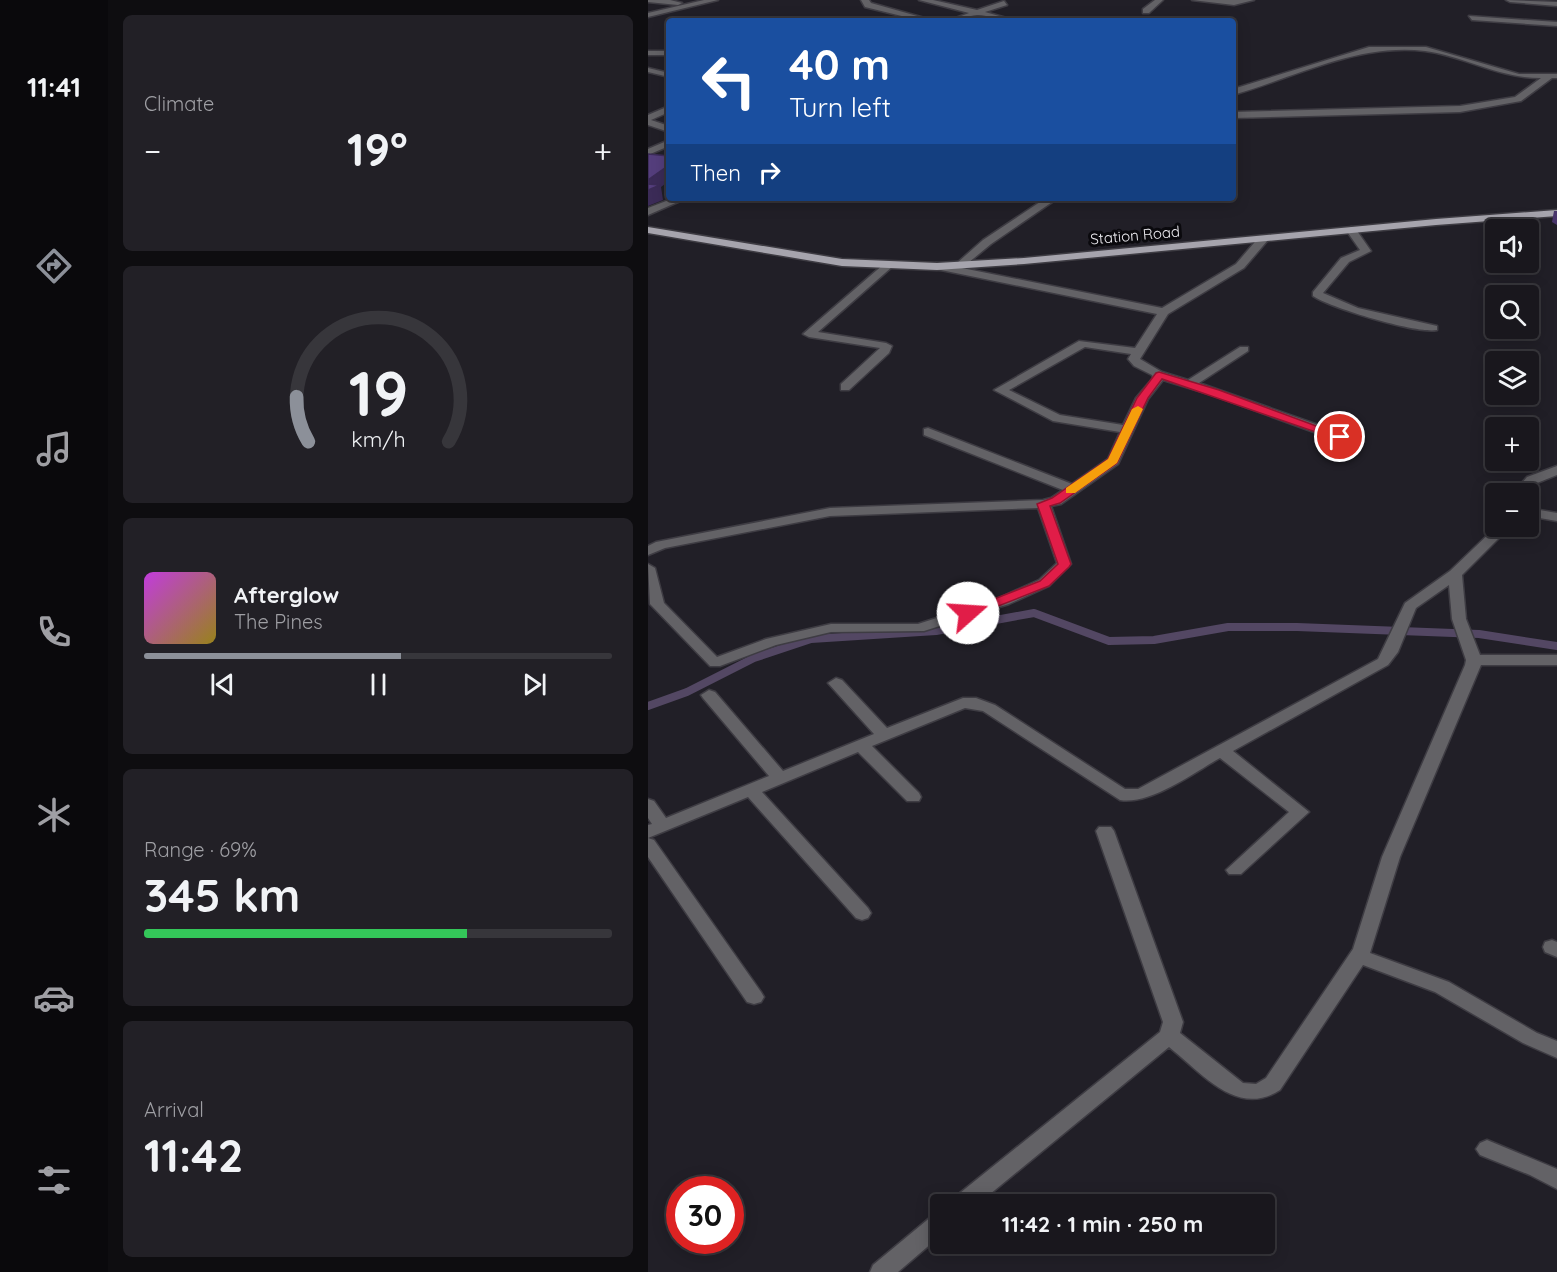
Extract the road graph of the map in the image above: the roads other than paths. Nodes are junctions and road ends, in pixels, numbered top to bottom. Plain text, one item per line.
1 (648, 0) edge
2 (714, 0) edge
3 (865, 0) edge
4 (923, 0) edge
5 (960, 0) edge
6 (1159, 0) edge
7 (1196, 0) edge
8 (1250, 0) edge
9 (1510, 0) edge
10 (705, 1) edge
11 (693, 2) edge
12 (1004, 3) dead end
13 (1557, 4) edge
14 (944, 5) junction
15 (1146, 11) dead end
16 (976, 12) junction
17 (648, 15) edge
18 (911, 16) junction
19 (919, 18) edge
20 (960, 18) edge
21 (1002, 18) edge
22 (1472, 18) dead end
23 (1557, 24) edge
24 (648, 53) edge
25 (666, 53) edge
26 (648, 70) edge
27 (666, 74) edge
28 (1554, 76) edge
29 (1236, 91) edge
30 (666, 110) edge
31 (1236, 115) edge
32 (648, 118) edge
33 (648, 122) edge
34 (666, 128) edge
35 (666, 145) edge
36 (648, 152) edge
37 (675, 201) edge
38 (1048, 201) edge
39 (648, 212) edge
40 (1557, 213) edge
41 (648, 230) edge
42 (1351, 230) junction
43 (648, 238) edge
44 (1264, 238) junction
45 (716, 242) junction
46 (961, 265) junction
47 (888, 266) junction
48 (936, 266) junction
49 (1164, 312) junction
50 (1433, 328) dead end
51 (1244, 349) dead end
52 (1139, 352) junction
53 (1159, 375) junction
54 (1189, 384) junction
55 (845, 387) dead end
56 (1128, 430) junction
57 (928, 432) dead end
58 (1340, 437) dead end
59 (1557, 470) edge
60 (1529, 483) edge
61 (1073, 489) junction
62 (1043, 504) junction
63 (1539, 514) edge
64 (1557, 517) edge
65 (1494, 537) edge
66 (648, 551) edge
67 (648, 568) edge
68 (1455, 574) junction
69 (652, 607) edge
70 (1474, 660) junction
71 (1557, 660) edge
72 (836, 683) dead end
73 (708, 695) dead end
74 (883, 734) junction
75 (860, 744) junction
76 (1222, 751) junction
77 (779, 777) junction
78 (750, 789) junction
79 (913, 797) dead end
80 (648, 805) edge
81 (655, 829) edge
82 (1105, 831) dead end
83 (648, 844) edge
84 (1235, 870) dead end
85 (862, 913) dead end
86 (1359, 956) junction
87 (754, 998) dead end
88 (1169, 1036) junction
89 (1557, 1050) edge
90 (1487, 1149) dead end
91 (1557, 1180) edge
92 (975, 1194) edge
93 (930, 1231) edge
94 (881, 1272) edge

1 - 11 street
2 - 10 street
3 - 18 street
4 - 14 street
5 - 14 street
6 - 15 street
7 - 8 street
9 - 13 street
10 - 11 street
11 - 17 street
12 - 16 street
14 - 16 street
14 - 18 street
16 - 20 street
16 - 21 street
18 - 19 street
22 - 23 street
24 - 25 street
26 - 27 street
28 - 29 street
28 - 31 street
30 - 32 street
33 - 34 street
35 - 36 street
37 - 39 street
38 - 46 street
40 - 42 main road, Station Road
41 - 45 main road, Station Road
42 - 44 main road, Station Road
42 - 50 street
43 - 45 main road, Station Road
44 - 46 main road, Station Road
44 - 49 street
45 - 47 main road, Station Road
46 - 48 main road, Station Road
47 - 48 main road, Station Road
47 - 55 street
48 - 49 street
49 - 52 street
51 - 54 street
52 - 53 street
52 - 56 street
53 - 54 street
53 - 56 street
54 - 58 street
56 - 61 street
57 - 61 street
59 - 60 street
61 - 62 street
62 - 66 street
62 - 69 street
63 - 64 street
65 - 68 street
67 - 69 street
68 - 70 street
68 - 76 street
70 - 71 street
70 - 86 street
72 - 74 street
73 - 77 street
74 - 75 street
74 - 76 street
75 - 77 street
75 - 79 street
76 - 84 street
77 - 78 street
78 - 81 street
78 - 85 street
80 - 81 street
82 - 88 street
83 - 87 street
86 - 88 street
86 - 89 street
88 - 92 street
90 - 91 street
93 - 94 street

